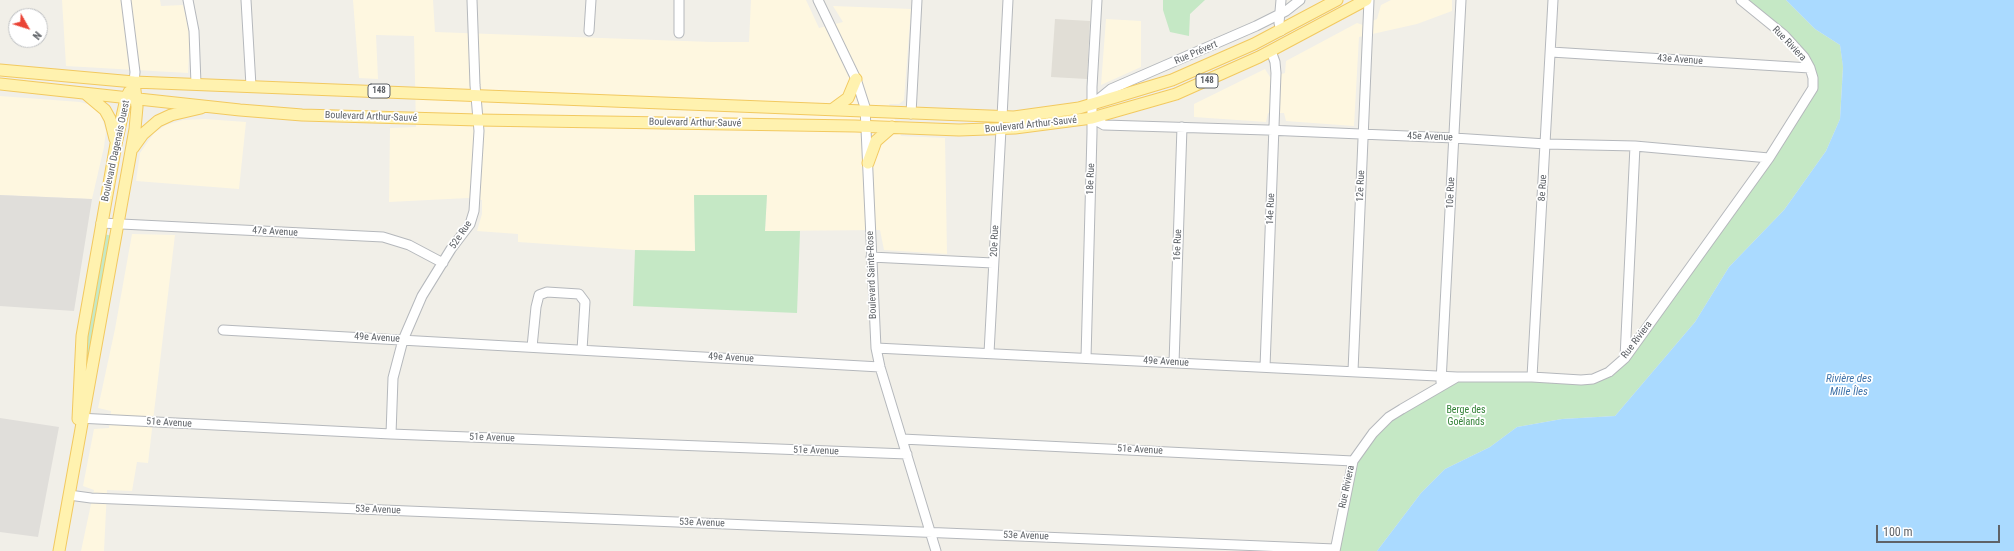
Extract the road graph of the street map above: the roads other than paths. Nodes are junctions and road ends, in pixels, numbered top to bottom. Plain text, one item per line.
1 (126, 0) edge
2 (188, 0) edge
3 (246, 0) edge
4 (472, 0) edge
5 (591, 0) edge
6 (679, 0) edge
7 (818, 0) edge
8 (917, 0) edge
9 (1008, 0) edge
10 (1097, 0) edge
11 (1281, 0) edge
12 (1300, 0) edge
13 (1337, 0) edge
14 (1366, 0) edge
15 (1370, 0) edge
16 (1461, 0) edge
17 (1553, 0) edge
18 (1741, 0) edge
19 (1280, 15) junction
20 (589, 31) dead end
21 (1281, 31) junction
22 (679, 33) dead end
23 (1271, 51) junction
24 (1551, 52) junction
25 (1810, 68) junction
26 (0, 70) edge
27 (856, 79) junction
28 (134, 82) junction
29 (0, 84) edge
30 (196, 84) junction
31 (251, 86) junction
32 (84, 92) junction
33 (476, 96) junction
34 (131, 97) junction
35 (1092, 104) junction
36 (208, 107) junction
37 (833, 109) junction
38 (866, 111) junction
39 (911, 114) junction
40 (1002, 117) junction
41 (1092, 118) junction
42 (478, 120) junction
43 (866, 126) junction
44 (1182, 127) junction
45 (892, 128) junction
46 (1001, 129) junction
47 (1274, 130) junction
48 (1363, 134) junction
49 (1454, 138) junction
50 (116, 144) junction
51 (1546, 144) junction
52 (1635, 146) junction
53 (131, 151) junction
54 (1769, 158) junction
55 (868, 163) junction
56 (101, 223) junction
57 (118, 224) junction
58 (871, 257) junction
59 (443, 263) junction
60 (993, 263) junction
61 (223, 330) dead end
62 (403, 340) junction
63 (532, 347) junction
64 (876, 348) junction
65 (582, 350) junction
66 (989, 353) junction
67 (1086, 358) junction
68 (1625, 358) junction
69 (1174, 362) junction
70 (880, 367) junction
71 (1265, 367) junction
72 (1353, 371) junction
73 (1441, 376) junction
74 (1457, 377) junction
75 (1532, 377) junction
76 (1440, 386) junction
77 (81, 418) junction
78 (391, 434) junction
79 (902, 438) junction
80 (907, 454) junction
81 (1353, 461) junction
82 (69, 495) junction
83 (931, 532) junction
84 (1335, 550) edge
85 (60, 551) edge
86 (936, 551) edge

1 - 28 street
2 - 30 street
3 - 31 street
4 - 33 street, 52e Rue
5 - 20 street
6 - 22 street
7 - 27 street, Boulevard Sainte-Rose
8 - 39 street
9 - 40 street
10 - 35 street, 18e Rue
11 - 19 street
12 - 19 street, Rue Prévert
13 - 21 main road, Boulevard Arthur-Sauvé / 148
14 - 23 main road, Boulevard Arthur-Sauvé / 148
15 - 48 street, 12e Rue
16 - 49 street, 10e Rue
17 - 24 street, 8e Rue
18 - 25 street, Rue Riviera
19 - 21 street
19 - 35 street, Rue Prévert
21 - 35 main road, Boulevard Arthur-Sauvé / 148
23 - 41 main road, Boulevard Arthur-Sauvé / 148
23 - 47 street, 14e Rue
24 - 25 street, 43e Avenue
24 - 51 street, 8e Rue
25 - 54 street, Rue Riviera
26 - 28 main road, Boulevard Arthur-Sauvé / 148
27 - 37 main road
27 - 38 street, Boulevard Sainte-Rose
28 - 30 main road, Boulevard Arthur-Sauvé / 148
28 - 34 main road, Boulevard Dagenais Ouest
29 - 32 main road, Boulevard Arthur-Sauvé / 148
30 - 31 main road, Boulevard Arthur-Sauvé / 148
31 - 33 main road, Boulevard Arthur-Sauvé / 148
32 - 34 main road, Boulevard Arthur-Sauvé / 148
32 - 50 main road
33 - 37 main road, Boulevard Arthur-Sauvé / 148
33 - 42 street, 52e Rue
34 - 36 main road, Boulevard Arthur-Sauvé / 148
34 - 50 main road, Boulevard Dagenais Ouest
34 - 53 main road, Boulevard Dagenais Ouest
35 - 40 main road, Boulevard Arthur-Sauvé / 148
35 - 41 street, 18e Rue
36 - 42 main road, Boulevard Arthur-Sauvé / 148
36 - 53 main road
37 - 38 main road, Boulevard Arthur-Sauvé / 148
38 - 39 main road, Boulevard Arthur-Sauvé / 148
38 - 43 street, Boulevard Sainte-Rose
39 - 40 main road, Boulevard Arthur-Sauvé / 148
41 - 44 street, 45e Avenue
41 - 46 main road, Boulevard Arthur-Sauvé / 148
41 - 67 street, 18e Rue
42 - 43 main road, Boulevard Arthur-Sauvé / 148
42 - 59 street, 52e Rue
43 - 45 main road, Boulevard Arthur-Sauvé / 148
43 - 55 street, Boulevard Sainte-Rose
44 - 47 street, 45e Avenue
44 - 69 street, 16e Rue
45 - 46 main road, Boulevard Arthur-Sauvé / 148
45 - 55 main road
46 - 60 street, 20e Rue
47 - 48 street, 45e Avenue
47 - 71 street, 14e Rue
48 - 49 street, 45e Avenue
48 - 72 street, 12e Rue
49 - 51 street, 45e Avenue
49 - 73 street, 10e Rue
50 - 56 main road, Boulevard Dagenais Ouest
51 - 52 street, 45e Avenue
51 - 75 street, 8e Rue
52 - 54 street, 45e Avenue
52 - 68 street
53 - 57 main road, Boulevard Dagenais Ouest
54 - 68 street, Rue Riviera
55 - 58 street, Boulevard Sainte-Rose
56 - 57 street, 47e Avenue
56 - 77 main road, Boulevard Dagenais Ouest
57 - 59 street, 47e Avenue
57 - 77 main road, Boulevard Dagenais Ouest
58 - 60 street
58 - 64 street, Boulevard Sainte-Rose
59 - 62 street, 52e Rue
60 - 66 street, 20e Rue
61 - 62 street, 49e Avenue
62 - 63 street, 49e Avenue
62 - 78 street, 52e Rue
63 - 65 street, 49e Avenue
63 - 65 street
64 - 66 street, 49e Avenue
64 - 70 street, Boulevard Sainte-Rose
65 - 70 street, 49e Avenue
66 - 67 street, 49e Avenue
67 - 69 street, 49e Avenue
68 - 75 street, Rue Riviera
69 - 71 street, 49e Avenue
70 - 79 street, Boulevard Sainte-Rose
71 - 72 street, 49e Avenue
72 - 73 street, 49e Avenue
73 - 74 street, 49e Avenue
73 - 76 street, 10e Rue
74 - 75 street, Rue Riviera
74 - 76 street, Rue Riviera
76 - 81 street, Rue Riviera
77 - 78 street, 51e Avenue
77 - 82 main road, Boulevard Dagenais Ouest
78 - 80 street, 51e Avenue
79 - 80 street, Boulevard Sainte-Rose
79 - 81 street, 51e Avenue
80 - 83 street, Boulevard Sainte-Rose
81 - 84 street, Rue Riviera
82 - 83 street, 53e Avenue
82 - 85 main road, Boulevard Dagenais Ouest
83 - 84 street, 53e Avenue
83 - 86 street, Boulevard Sainte-Rose

